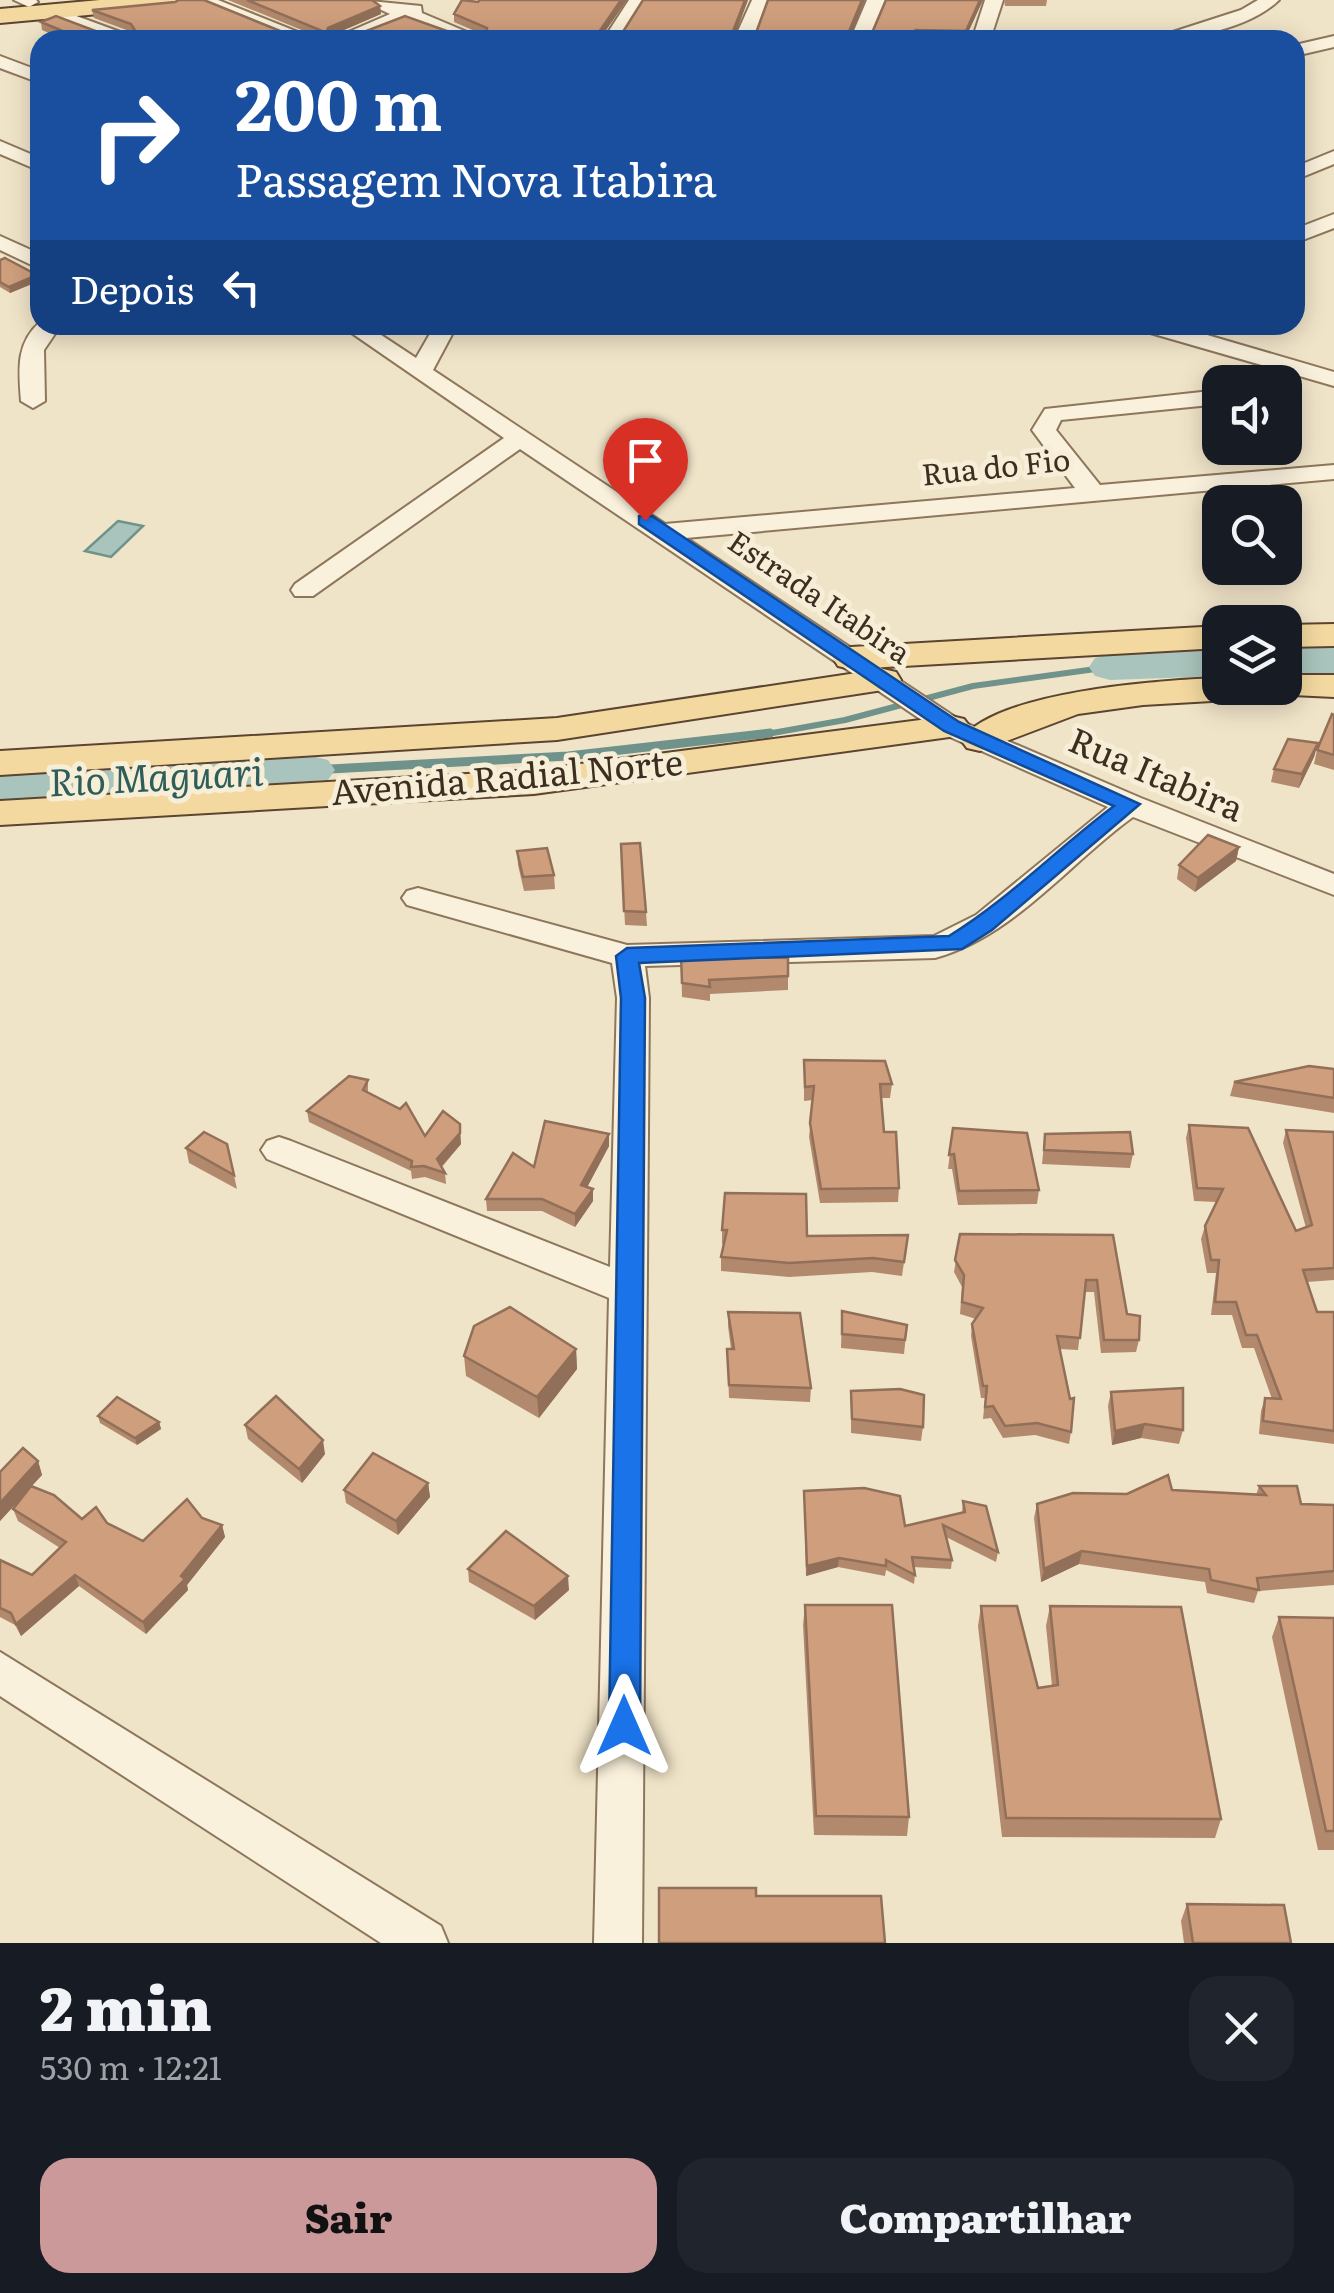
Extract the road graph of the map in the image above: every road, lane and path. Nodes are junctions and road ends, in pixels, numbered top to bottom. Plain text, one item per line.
1 (176, 0) edge
2 (202, 0) edge
3 (369, 0) edge
4 (437, 0) edge
5 (638, 0) edge
6 (761, 0) edge
7 (876, 0) edge
8 (994, 0) edge
9 (1270, 0) edge
10 (26, 1) edge
11 (0, 4) edge
12 (54, 6) edge
13 (407, 13) junction
14 (0, 16) edge
15 (104, 30) edge
16 (282, 30) edge
17 (364, 30) edge
18 (455, 30) edge
19 (618, 30) edge
20 (748, 30) edge
21 (863, 30) edge
22 (984, 30) edge
23 (1192, 30) edge
24 (1334, 41) edge
25 (1305, 48) edge
26 (0, 62) edge
27 (30, 73) edge
28 (0, 147) edge
29 (1334, 158) edge
30 (30, 160) edge
31 (30, 166) edge
32 (1305, 170) edge
33 (0, 177) edge
34 (1334, 220) edge
35 (1305, 232) edge
36 (0, 242) edge
37 (30, 258) edge
38 (38, 335) edge
39 (365, 335) edge
40 (441, 335) edge
41 (1183, 335) edge
42 (421, 371) junction
43 (1334, 382) edge
44 (1302, 387) edge
45 (1202, 398) edge
46 (34, 401) dead end
47 (520, 437) junction
48 (1334, 472) edge
49 (1091, 491) junction
50 (664, 532) junction
51 (304, 590) dead end
52 (1334, 634) edge
53 (1302, 635) edge
54 (1202, 638) edge
55 (851, 658) junction
56 (883, 680) junction
57 (1302, 686) edge
58 (1334, 686) edge
59 (1202, 690) edge
60 (966, 733) junction
61 (0, 763) edge
62 (1130, 804) junction
63 (0, 813) edge
64 (1334, 886) edge
65 (418, 898) dead end
66 (627, 956) junction
67 (279, 1150) dead end
68 (628, 1289) junction
69 (0, 1672) edge
70 (424, 1943) edge
71 (618, 1943) edge

1 - 12 main road
2 - 16 street
3 - 13 street
4 - 13 street
5 - 19 street
6 - 20 street
7 - 21 street
8 - 22 street
9 - 23 street
10 - 11 main road
10 - 12 main road
12 - 14 main road
12 - 15 street
13 - 17 street
13 - 18 street
24 - 25 street
26 - 27 street
28 - 30 street
29 - 32 street
31 - 33 street
34 - 35 street
36 - 37 street
38 - 46 street
39 - 42 street, Estrada Itabira
40 - 42 street
41 - 43 street
42 - 47 street, Estrada Itabira
43 - 44 street
45 - 49 street
47 - 50 street, Estrada Itabira
47 - 51 street
48 - 49 street, Rua do Fio
49 - 50 street, Rua do Fio
50 - 55 street, Estrada Itabira
52 - 53 main road
54 - 55 main road
55 - 56 street, Estrada Itabira
56 - 60 street, Estrada Itabira
56 - 61 main road, Avenida Radial Norte
57 - 58 main road
59 - 60 main road, Avenida Radial Norte
60 - 62 street, Rua Itabira
60 - 63 main road, Avenida Radial Norte
62 - 64 street, Rua Itabira
62 - 66 street
65 - 66 street
66 - 68 street
67 - 68 street
68 - 71 street
69 - 70 street

